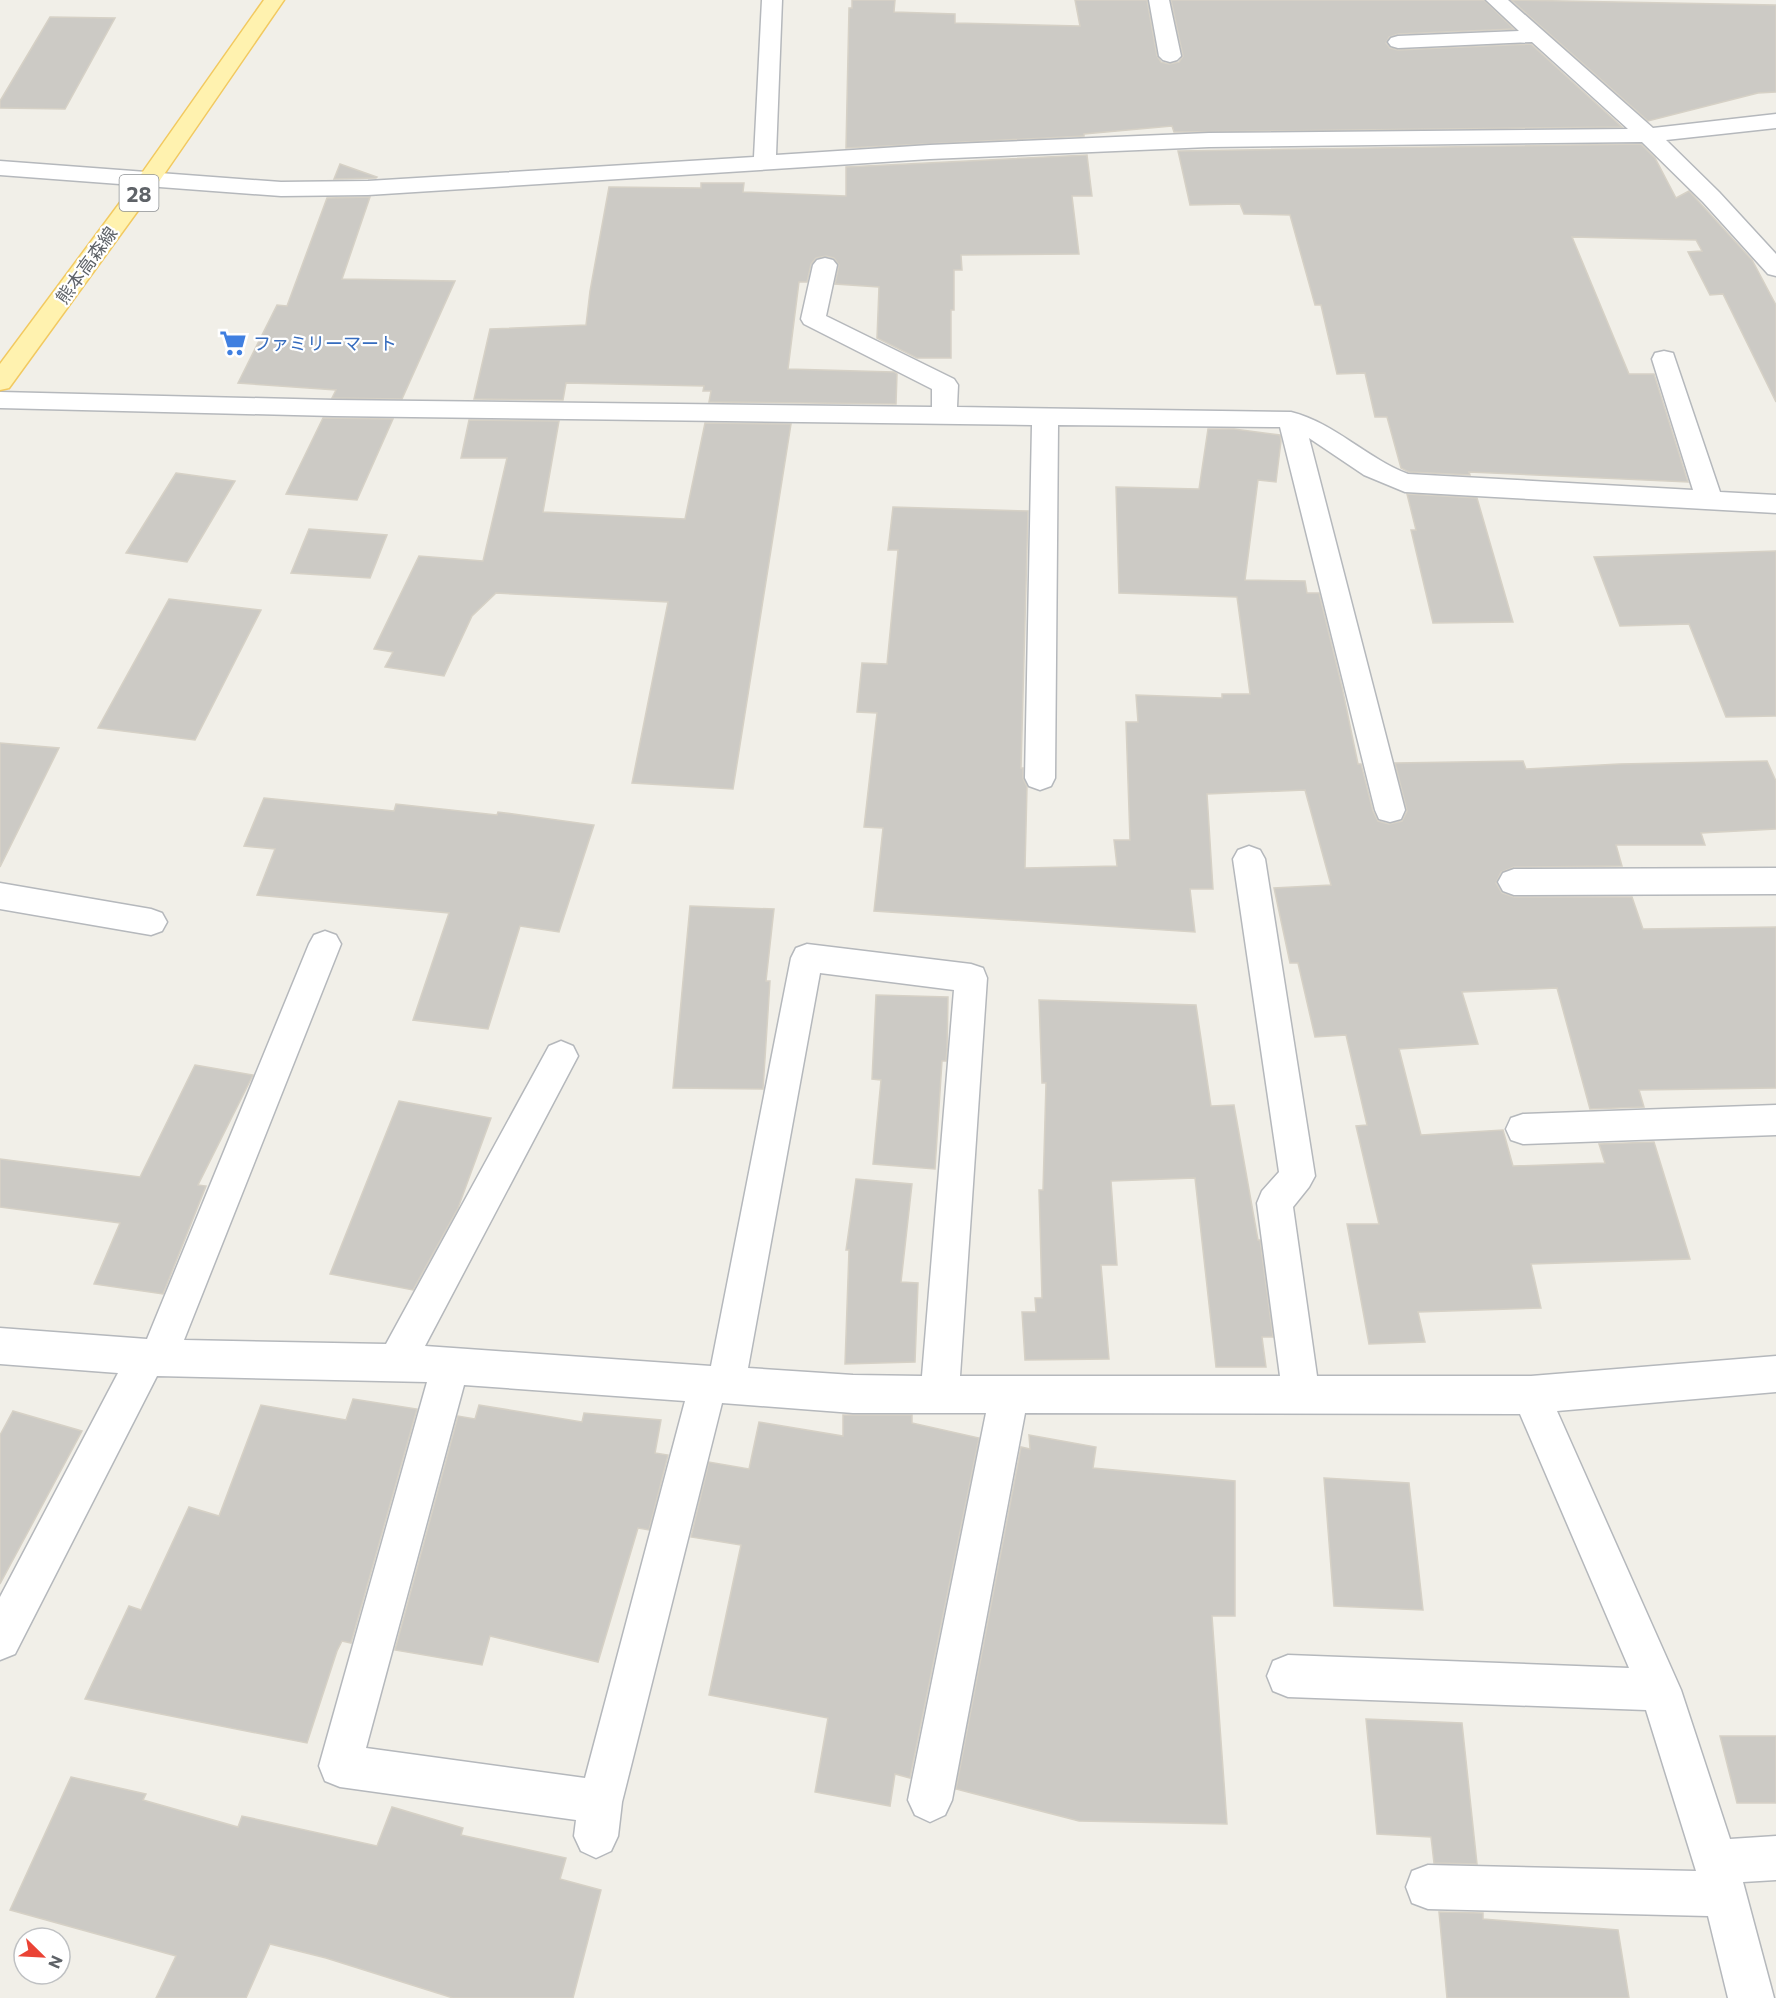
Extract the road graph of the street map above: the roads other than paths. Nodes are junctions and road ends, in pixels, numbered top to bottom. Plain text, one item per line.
1 (274, 0) edge
2 (772, 0) edge
3 (1159, 0) edge
4 (1496, 0) edge
5 (1537, 36) junction
6 (1398, 42) dead end
7 (1170, 56) dead end
8 (1776, 121) edge
9 (1648, 135) junction
10 (765, 162) junction
11 (0, 168) edge
12 (150, 178) junction
13 (825, 265) dead end
14 (1776, 269) edge
15 (1664, 359) dead end
16 (0, 382) edge
17 (0, 400) edge
18 (944, 416) junction
19 (1045, 417) junction
20 (1291, 420) junction
21 (1709, 500) junction
22 (1776, 504) edge
23 (1040, 778) dead end
24 (1390, 810) dead end
25 (1249, 859) dead end
26 (1776, 881) edge
27 (1514, 882) dead end
28 (0, 896) edge
29 (150, 922) dead end
30 (326, 944) dead end
31 (561, 1056) dead end
32 (1776, 1119) edge
33 (1523, 1129) dead end
34 (0, 1346) edge
35 (152, 1358) junction
36 (396, 1362) junction
37 (450, 1366) junction
38 (1776, 1374) edge
39 (717, 1385) junction
40 (940, 1394) junction
41 (1301, 1394) junction
42 (1009, 1395) junction
43 (1531, 1395) junction
44 (0, 1639) edge
45 (1288, 1676) dead end
46 (1660, 1690) junction
47 (930, 1800) dead end
48 (1776, 1858) edge
49 (1720, 1878) junction
50 (1428, 1887) dead end
51 (1751, 1998) edge

1 - 12 main road, 熊本高森線 / 28
2 - 10 street
3 - 7 street
4 - 5 street
5 - 6 street
5 - 9 street
8 - 9 street
9 - 10 street
9 - 14 street
10 - 12 street
11 - 12 street
12 - 16 main road, 熊本高森線 / 28
13 - 18 street
15 - 21 street
17 - 18 street
18 - 19 street
19 - 20 street
19 - 23 street
20 - 21 street
20 - 24 street
21 - 22 street
25 - 41 street
26 - 27 street
28 - 29 street
30 - 35 street
31 - 36 street
32 - 33 street
34 - 35 street
35 - 36 street
35 - 44 street
36 - 37 street
37 - 39 street
37 - 39 street
38 - 43 street
39 - 40 street
39 - 40 street
40 - 42 street
41 - 42 street
41 - 43 street
42 - 47 street
43 - 46 street
45 - 46 street
46 - 49 street
48 - 49 street
49 - 50 street
49 - 51 street

